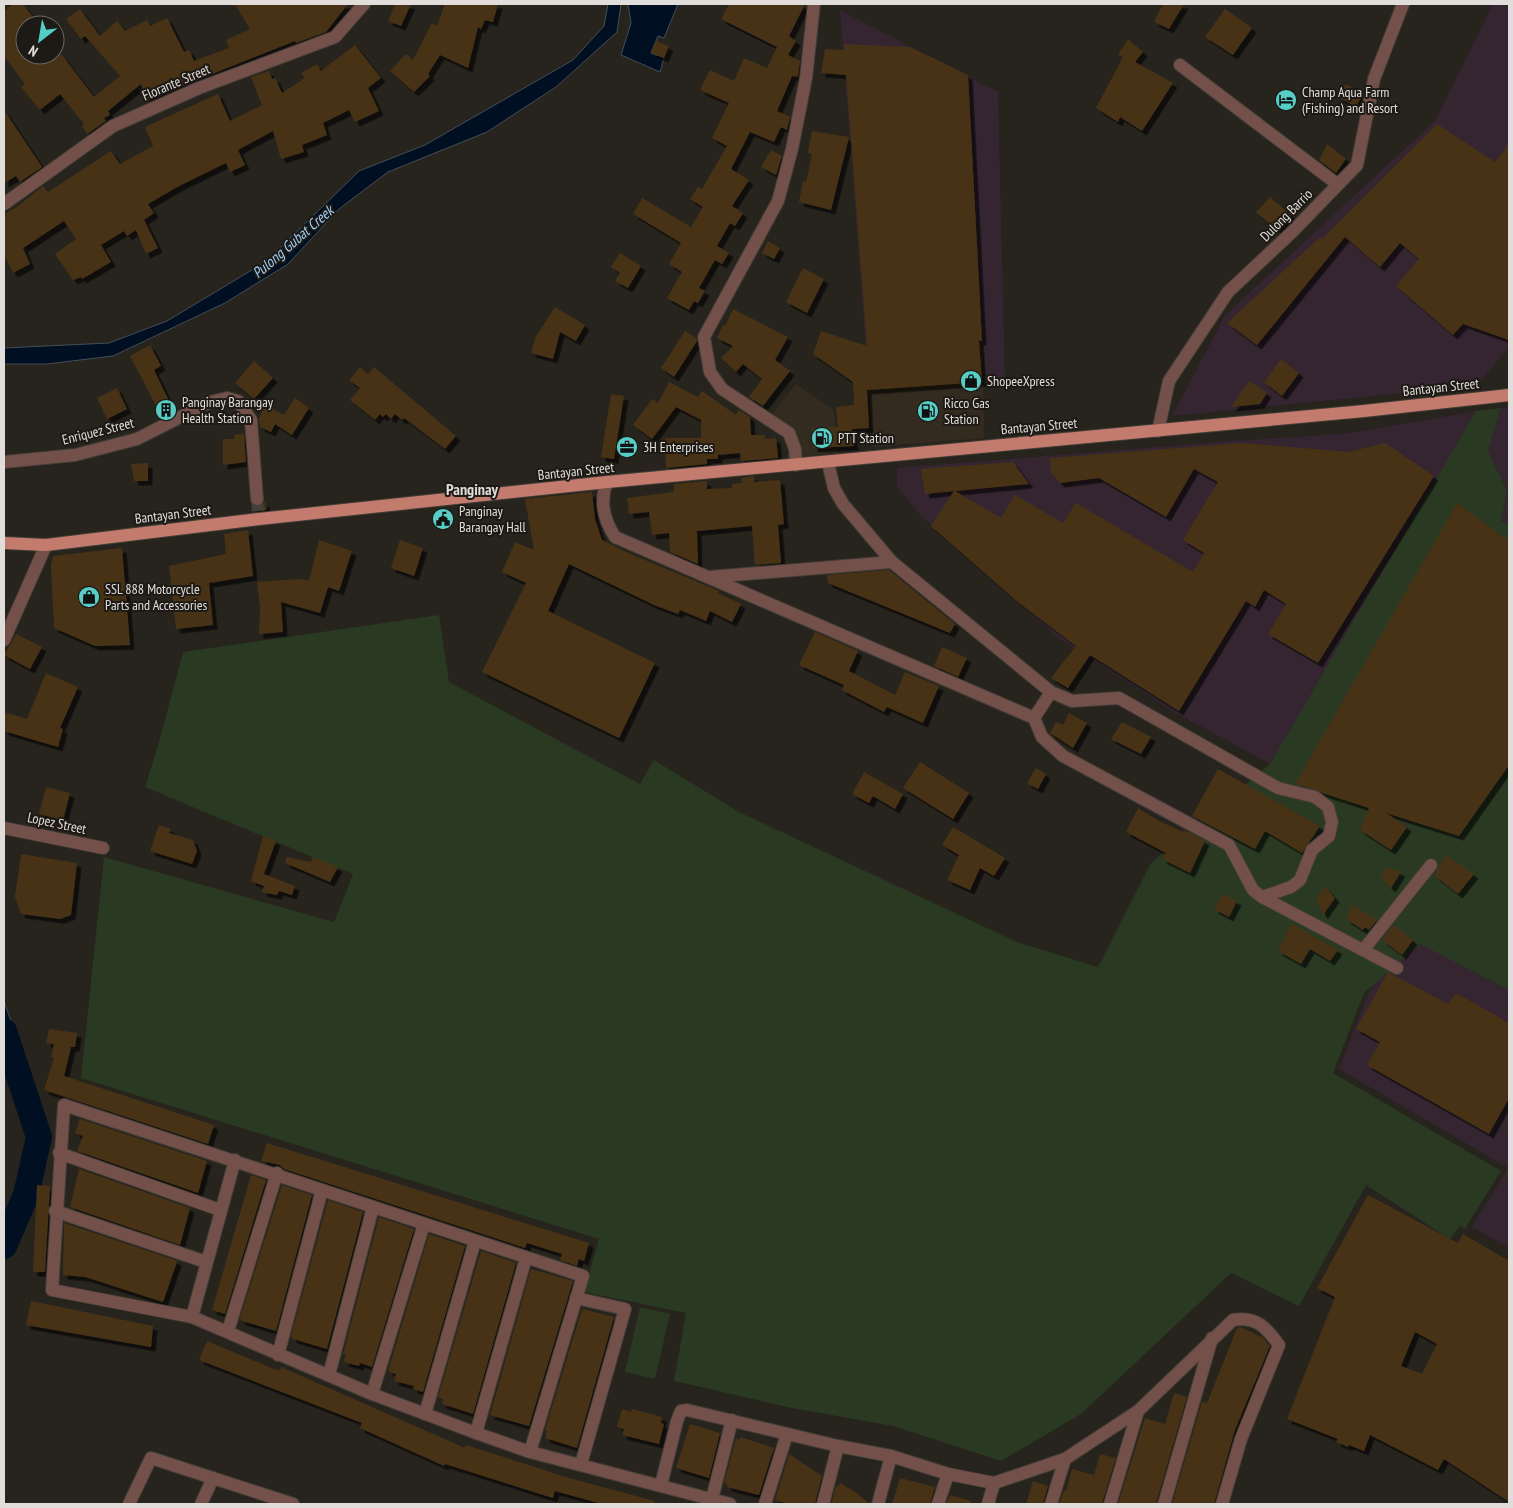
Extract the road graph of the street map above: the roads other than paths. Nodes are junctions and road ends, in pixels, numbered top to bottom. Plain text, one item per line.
1 (364, 4) edge
2 (814, 4) edge
3 (1403, 4) edge
4 (1180, 65) dead end
5 (1337, 184) junction
6 (4, 204) edge
7 (1509, 395) edge
8 (1158, 431) junction
9 (4, 462) edge
10 (828, 463) junction
11 (796, 465) junction
12 (607, 482) junction
13 (256, 499) tunnel mouth
14 (4, 543) edge
15 (46, 545) junction
16 (892, 562) junction
17 (707, 577) junction
18 (4, 640) edge
19 (1051, 692) junction
20 (1034, 718) junction
21 (4, 828) edge
22 (103, 848) dead end
23 (1430, 865) dead end
24 (1262, 897) junction
25 (1364, 949) junction
26 (1396, 968) dead end
27 (59, 1153) junction
28 (234, 1160) junction
29 (277, 1173) junction
30 (322, 1190) junction
31 (373, 1207) junction
32 (220, 1210) junction
33 (55, 1211) junction
34 (424, 1224) junction
35 (476, 1241) junction
36 (526, 1258) junction
37 (206, 1262) junction
38 (576, 1298) junction
39 (192, 1317) junction
40 (228, 1331) junction
41 (1212, 1338) junction
42 (278, 1355) junction
43 (329, 1375) junction
44 (372, 1394) junction
45 (1138, 1411) junction
46 (425, 1414) junction
47 (732, 1420) junction
48 (476, 1433) junction
49 (787, 1434) junction
50 (838, 1446) junction
51 (530, 1452) junction
52 (892, 1456) junction
53 (1065, 1460) junction
54 (581, 1464) junction
55 (948, 1474) junction
56 (213, 1478) junction
57 (994, 1483) junction
58 (661, 1485) junction
59 (712, 1499) junction
60 (278, 1502) edge
61 (129, 1504) edge
62 (201, 1504) edge
63 (293, 1504) edge
64 (730, 1504) edge
65 (765, 1504) edge
66 (823, 1504) edge
67 (878, 1504) edge
68 (938, 1504) edge
69 (988, 1504) edge
70 (1050, 1504) edge
71 (1110, 1504) edge
72 (1164, 1504) edge
73 (1222, 1504) edge

1 - 6 street, Florante Street
2 - 11 street
3 - 5 street, Dulong Barrio
4 - 5 street
5 - 8 street, Dulong Barrio
7 - 8 main road, Bantayan Street
8 - 10 main road, Bantayan Street
9 - 13 street, Enriquez Street
10 - 11 main road, Bantayan Street
10 - 16 street
11 - 12 main road, Bantayan Street
12 - 15 main road, Bantayan Street
12 - 17 street
14 - 15 main road, Bantayan Street
15 - 18 street
16 - 17 street
16 - 19 street
17 - 20 street
19 - 20 street
19 - 24 street
20 - 24 street
21 - 22 street, Lopez Street
23 - 25 street
24 - 25 street
25 - 26 street
27 - 28 street
27 - 32 street
27 - 33 street
28 - 29 street
28 - 32 street
29 - 30 street
29 - 40 street
30 - 31 street
30 - 42 street
31 - 34 street
31 - 43 street
32 - 37 street
33 - 37 street
33 - 39 street
34 - 35 street
34 - 44 street
35 - 36 street
35 - 46 street
36 - 38 street
36 - 48 street
37 - 39 street
38 - 51 street
38 - 54 street
39 - 40 street
40 - 42 street
41 - 45 street
41 - 72 street
41 - 73 street
42 - 43 street
43 - 44 street
44 - 46 street
45 - 53 street
45 - 71 street
46 - 48 street
47 - 49 street
47 - 58 street
47 - 59 street
48 - 51 street
49 - 50 street
49 - 65 street
50 - 52 street
50 - 66 street
51 - 54 street
52 - 55 street
52 - 67 street
53 - 57 street
53 - 70 street
54 - 58 street
55 - 57 street
55 - 68 street
56 - 60 street
56 - 61 street
56 - 62 street
57 - 69 street
58 - 59 street
59 - 64 street
60 - 63 street

